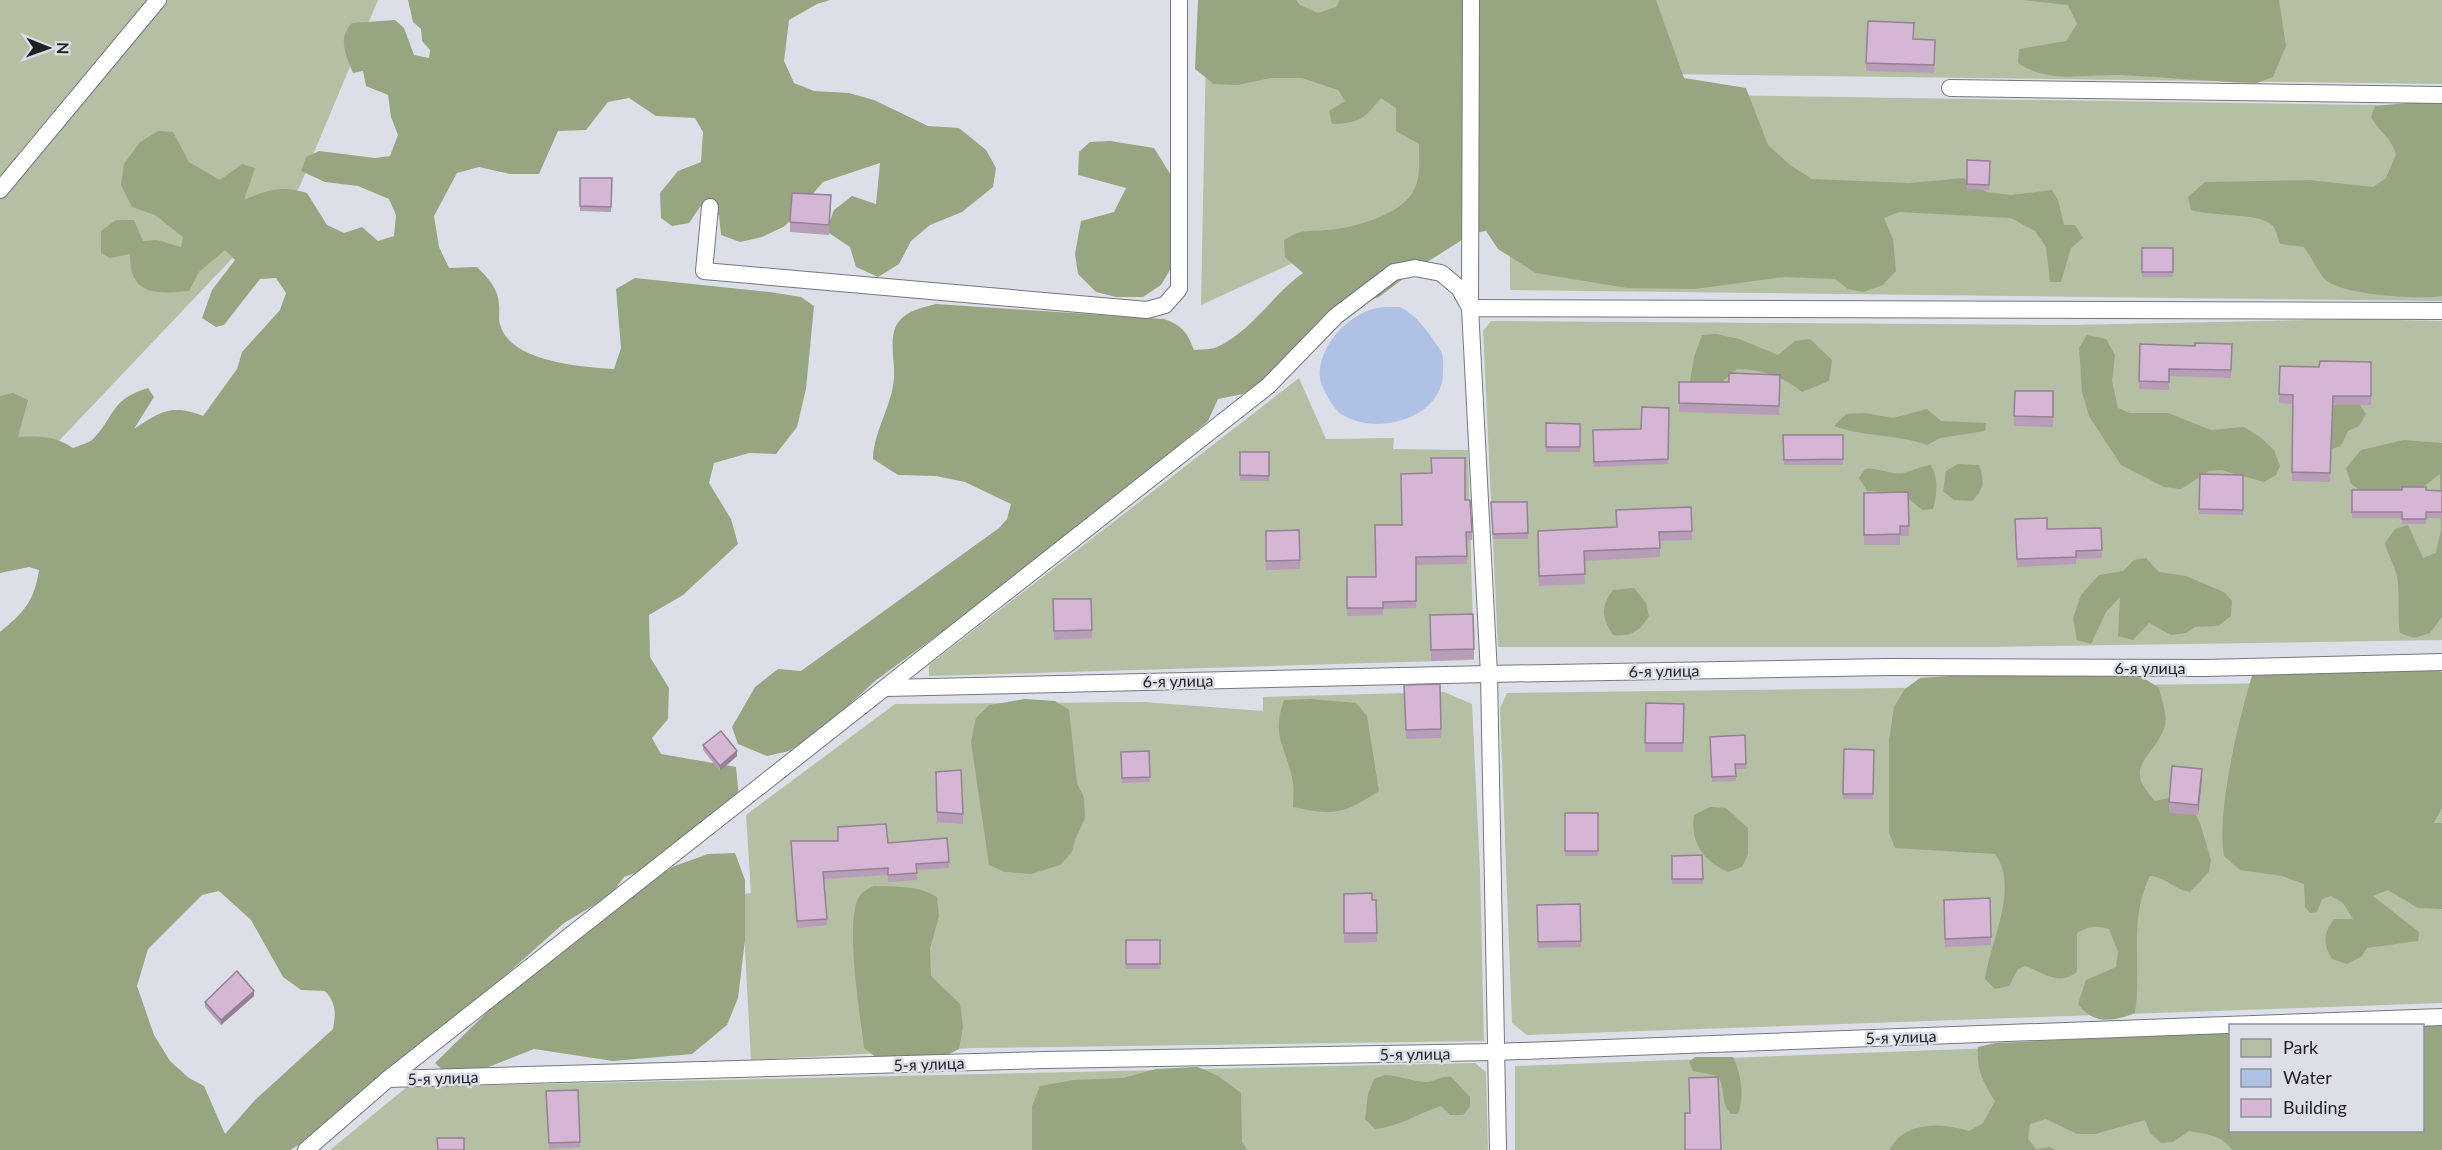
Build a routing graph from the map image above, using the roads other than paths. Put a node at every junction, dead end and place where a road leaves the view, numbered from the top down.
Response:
1 (158, 0) edge
2 (1179, 0) edge
3 (1471, 0) edge
4 (1950, 88) dead end
5 (2442, 95) edge
6 (0, 190) edge
7 (710, 207) dead end
8 (1470, 308) junction
9 (2442, 311) edge
10 (2442, 662) edge
11 (1489, 674) junction
12 (886, 688) junction
13 (2442, 1017) edge
14 (2252, 1024) edge
15 (2229, 1025) edge
16 (1494, 1052) junction
17 (388, 1079) junction
18 (306, 1150) edge
19 (1498, 1150) edge

1 - 6 lane
2 - 7 lane
3 - 8 lane
4 - 5 lane
8 - 9 lane
8 - 11 lane
8 - 12 lane
10 - 11 lane, 6-я улица
11 - 12 lane, 6-я улица
11 - 16 lane
12 - 17 lane
13 - 14 lane, 5-я улица
15 - 16 lane, 5-я улица
16 - 17 lane, 5-я улица
16 - 19 lane
17 - 18 lane

